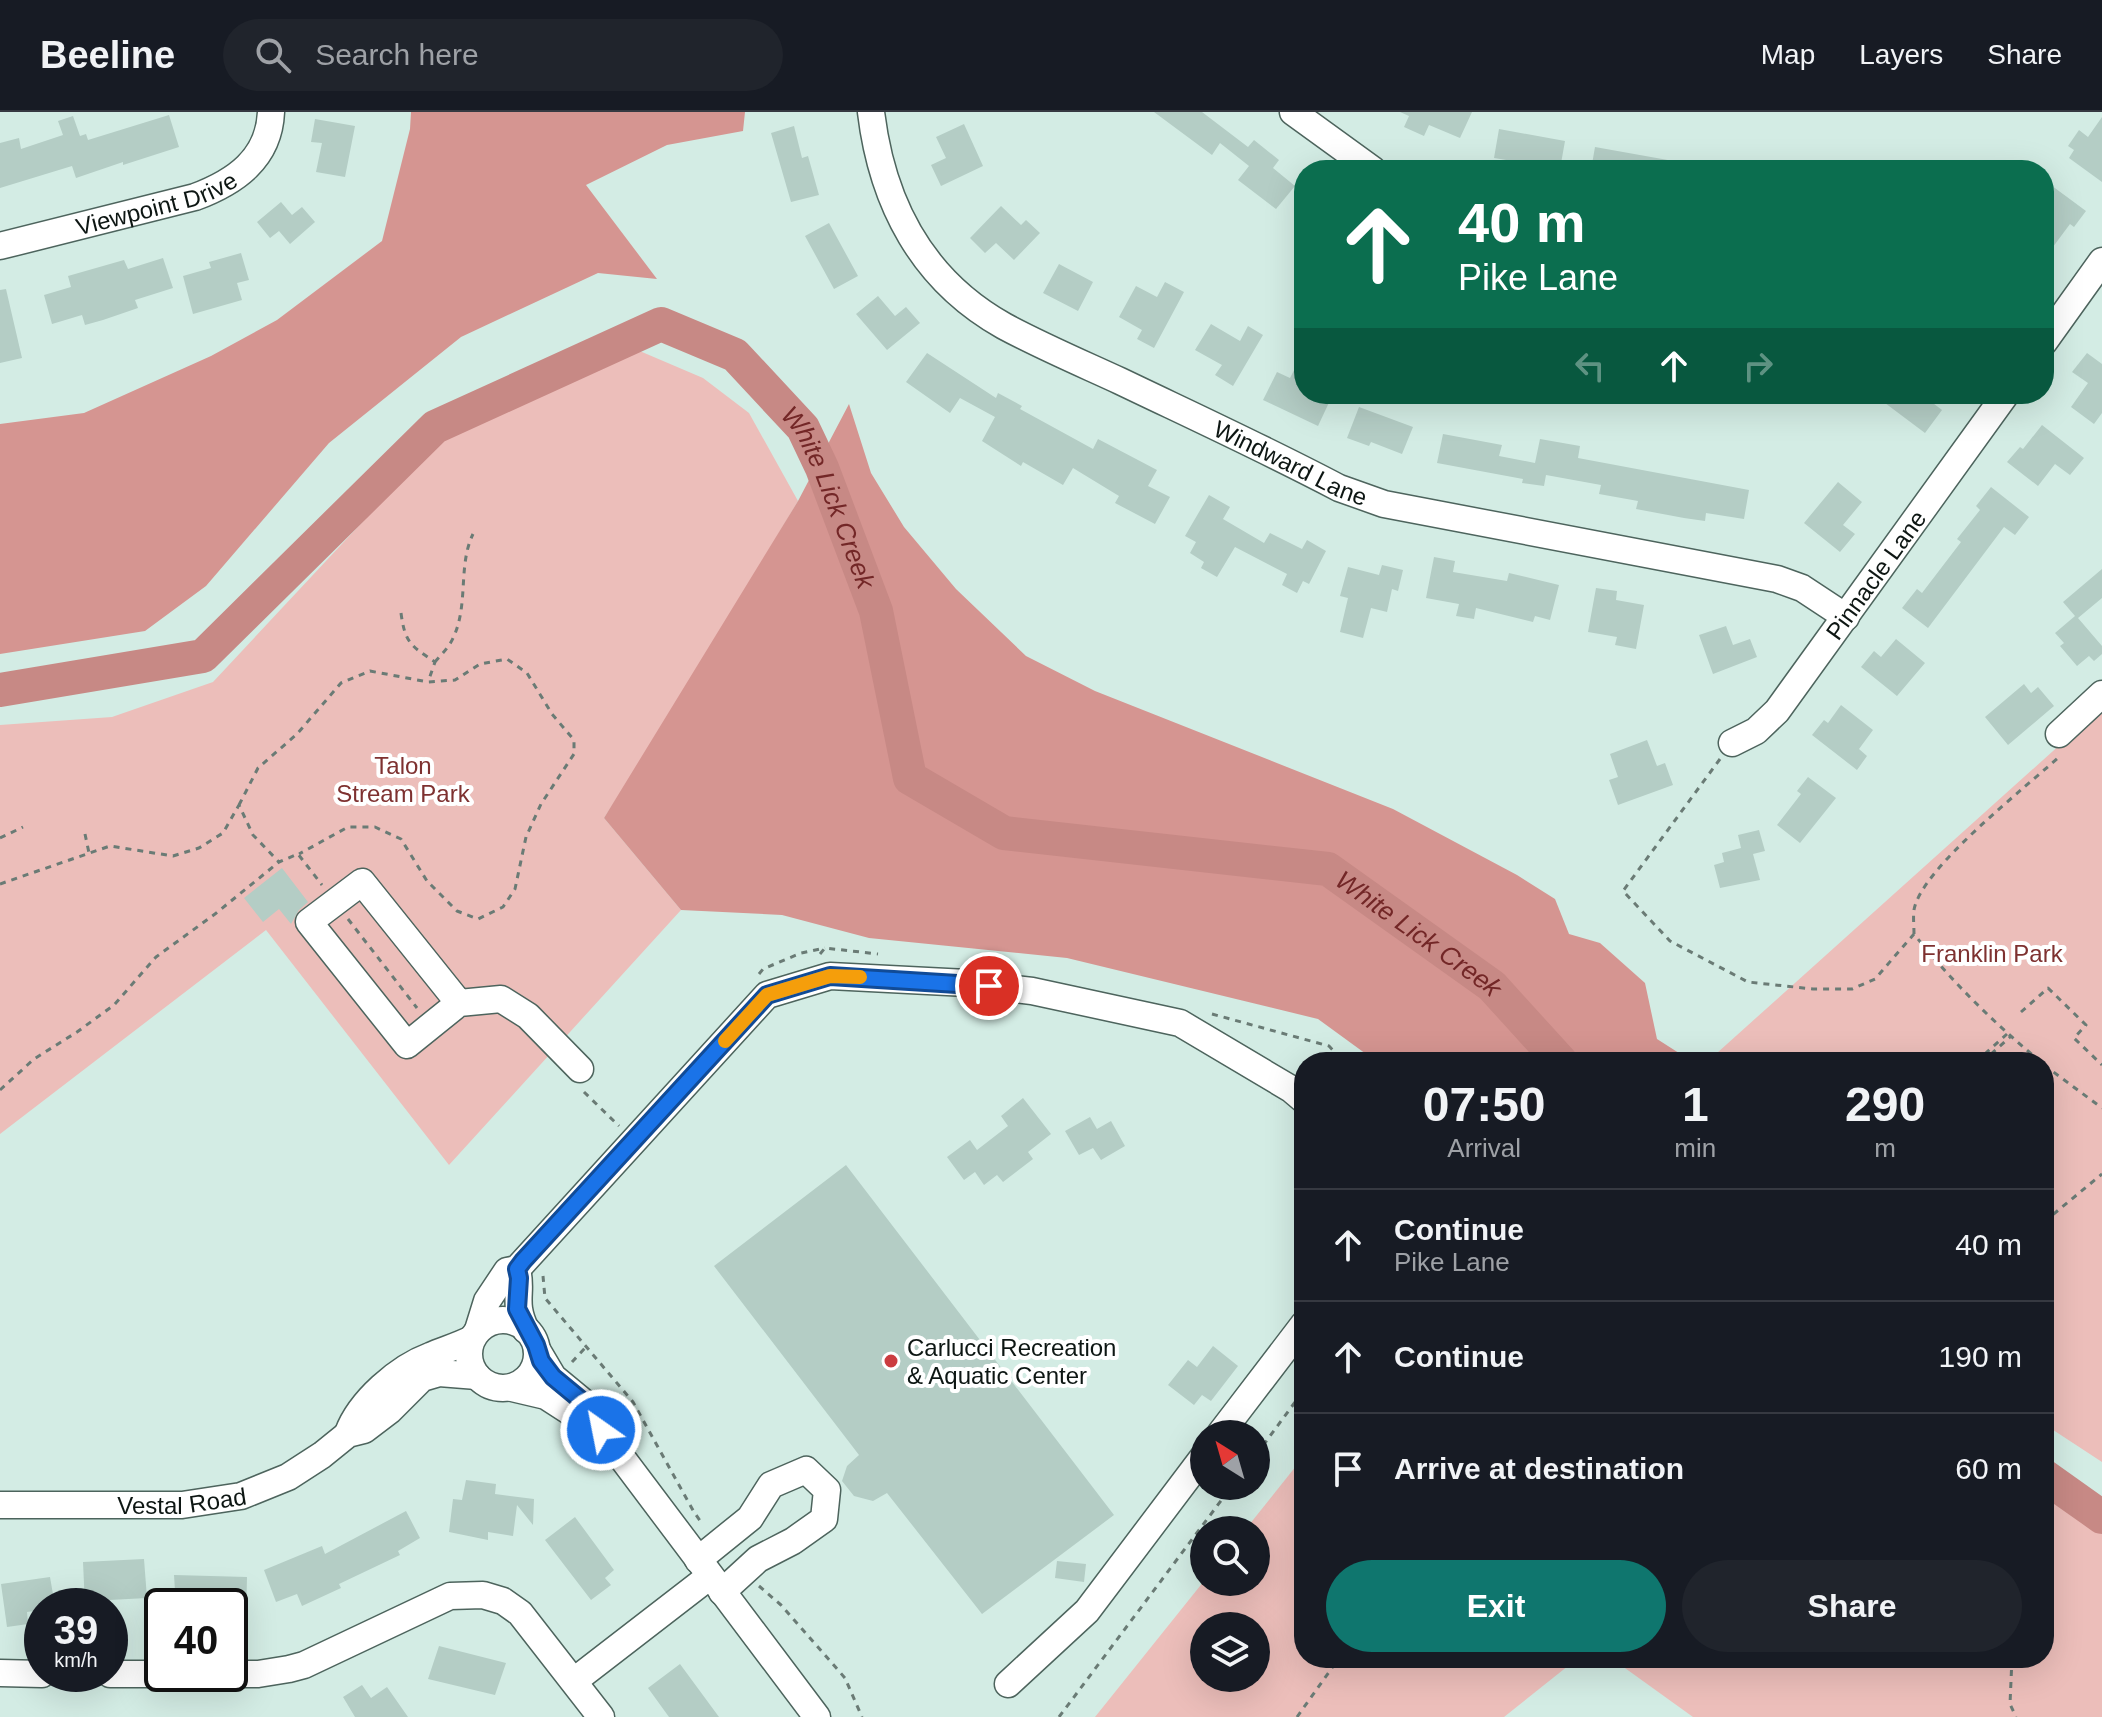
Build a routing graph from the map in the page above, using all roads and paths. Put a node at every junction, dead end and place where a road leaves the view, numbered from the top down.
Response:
1 (271, 112) edge
2 (871, 112) edge
3 (1293, 112) edge
4 (1359, 160) edge
5 (0, 246) edge
6 (2102, 261) edge
7 (2054, 328) edge
8 (1999, 404) edge
9 (473, 534) dead end
10 (401, 613) dead end
11 (1846, 617) junction
12 (435, 662) junction
13 (428, 682) junction
14 (2102, 694) edge
15 (2064, 741) joint
16 (1732, 743) joint
17 (239, 805) junction
18 (23, 827) dead end
19 (85, 834) dead end
20 (0, 838) edge
21 (89, 853) junction
22 (298, 854) dead end
23 (0, 884) edge
24 (1914, 934) junction
25 (825, 948) dead end
26 (801, 953) dead end
27 (459, 1003) junction
28 (2021, 1012) dead end
29 (2009, 1035) junction
30 (1988, 1052) edge
31 (1992, 1052) edge
32 (2029, 1052) edge
33 (2102, 1065) edge
34 (580, 1069) dead end
35 (2054, 1072) edge
36 (0, 1090) edge
37 (1294, 1092) edge
38 (2102, 1108) edge
39 (2102, 1174) edge
40 (2054, 1214) edge
41 (530, 1268) junction
42 (475, 1335) junction
43 (1294, 1337) edge
44 (532, 1340) junction
45 (477, 1376) junction
46 (512, 1388) junction
47 (1294, 1404) edge
48 (1231, 1420) edge
49 (601, 1430) junction
50 (348, 1434) junction
51 (1270, 1436) edge
52 (1190, 1475) edge
53 (1222, 1500) edge
54 (0, 1505) edge
55 (703, 1525) dead end
56 (710, 1576) junction
57 (752, 1580) dead end
58 (1332, 1668) edge
59 (2012, 1668) edge
60 (0, 1673) edge
61 (24, 1674) edge
62 (248, 1674) edge
63 (574, 1681) junction
64 (1008, 1684) dead end
65 (601, 1717) edge
66 (817, 1717) edge
67 (862, 1717) edge
68 (1059, 1717) edge
69 (1297, 1717) edge
70 (2016, 1717) edge

1 - 5 street, Viewpoint Drive
2 - 11 street, Windward Lane
3 - 4 street
6 - 7 street
8 - 11 street, Pinnacle Lane
9 - 12 path
10 - 12 path
11 - 16 street, Pinnacle Lane
12 - 13 path
13 - 17 path
13 - 22 path
14 - 15 street
15 - 24 path
16 - 24 path
17 - 21 path
17 - 36 path
18 - 20 path
19 - 21 path
21 - 23 path
24 - 29 path
25 - 26 path
27 - 27 street
27 - 34 street
28 - 33 path
29 - 30 path
29 - 31 path
29 - 32 path
35 - 38 path
37 - 41 street
39 - 40 path
41 - 42 street
41 - 44 street
41 - 55 path
42 - 44 street
42 - 45 street
42 - 50 street, Vestal Road
43 - 48 street
44 - 46 street
44 - 49 street
45 - 46 street
45 - 50 street, Vestal Road
46 - 49 street
47 - 51 path
49 - 56 street
50 - 54 street, Vestal Road
52 - 64 street
53 - 68 path
56 - 56 street
56 - 63 street
56 - 66 street
57 - 67 path
58 - 69 path
59 - 70 path
60 - 61 street
62 - 63 street
63 - 65 street

